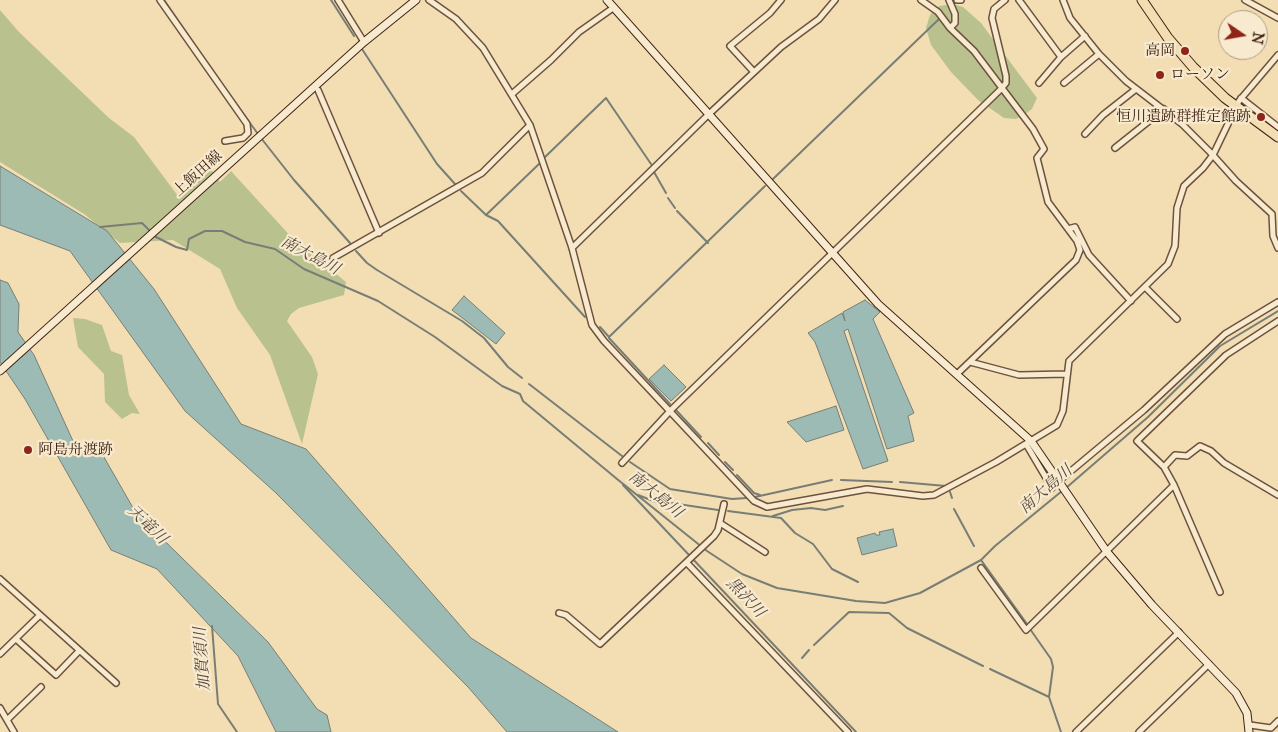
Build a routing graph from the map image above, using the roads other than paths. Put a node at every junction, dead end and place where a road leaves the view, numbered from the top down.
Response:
1 (160, 0) edge
2 (338, 0) edge
3 (416, 0) edge
4 (429, 0) edge
5 (607, 0) edge
6 (781, 0) edge
7 (835, 0) edge
8 (921, 0) edge
9 (949, 0) edge
10 (957, 0) edge
11 (961, 0) edge
12 (1005, 0) edge
13 (1019, 0) edge
14 (1063, 0) edge
15 (1142, 0) edge
16 (1245, 0) edge
17 (613, 8) junction
18 (1278, 18) edge
19 (950, 28) junction
20 (1085, 36) junction
21 (364, 42) junction
22 (1099, 54) junction
23 (1278, 55) edge
24 (1061, 57) junction
25 (754, 72) junction
26 (1039, 83) dead end
27 (1064, 83) dead end
28 (1001, 89) junction
29 (1136, 89) junction
30 (318, 90) dead end
31 (512, 94) junction
32 (1242, 98) junction
33 (1236, 107) junction
34 (1164, 109) junction
35 (709, 114) junction
36 (530, 125) junction
37 (1277, 132) edge
38 (1085, 134) dead end
39 (225, 141) dead end
40 (1115, 148) dead end
41 (1213, 155) junction
42 (1068, 229) junction
43 (379, 233) junction
44 (572, 248) junction
45 (1278, 248) edge
46 (832, 254) junction
47 (332, 258) dead end
48 (1146, 288) junction
49 (1131, 301) junction
50 (1278, 302) edge
51 (1177, 319) dead end
52 (1278, 321) edge
53 (970, 362) junction
54 (0, 371) edge
55 (957, 374) junction
56 (1066, 374) junction
57 (670, 410) junction
58 (1028, 442) junction
59 (622, 463) dead end
60 (1164, 467) junction
61 (1060, 482) junction
62 (1174, 485) junction
63 (1052, 488) dead end
64 (1278, 495) edge
65 (724, 504) dead end
66 (720, 523) junction
67 (764, 552) dead end
68 (1107, 552) junction
69 (688, 562) junction
70 (981, 568) dead end
71 (0, 579) edge
72 (1220, 592) dead end
73 (560, 612) dead end
74 (40, 616) junction
75 (1179, 632) junction
76 (16, 639) junction
77 (79, 651) junction
78 (0, 654) edge
79 (1209, 664) junction
80 (116, 683) dead end
81 (41, 687) dead end
82 (0, 708) edge
83 (7, 720) junction
84 (1278, 721) edge
85 (1249, 729) edge
86 (14, 732) edge
87 (848, 732) edge
88 (1076, 732) edge
89 (1139, 732) edge

1 - 39 street
2 - 21 street
3 - 21 street, 上飯田線
4 - 31 street
5 - 17 street
6 - 25 street
7 - 25 street
8 - 19 street
9 - 19 street
10 - 11 street
12 - 28 street
13 - 24 street
14 - 20 street
15 - 33 highway
16 - 18 street
17 - 31 street
17 - 35 street
19 - 28 street
20 - 22 street
20 - 24 street
21 - 54 street, 上飯田線
22 - 27 street
22 - 29 street
23 - 32 street
24 - 26 street
25 - 35 street
28 - 42 street
28 - 46 street
29 - 34 street
29 - 38 street
30 - 43 street
31 - 36 street
32 - 33 street
32 - 37 street
33 - 37 highway
33 - 41 street
34 - 40 street
34 - 41 street
35 - 44 street
35 - 46 street
36 - 43 street
36 - 44 street
41 - 45 street
41 - 48 street
42 - 49 street
42 - 53 street
43 - 47 street
44 - 57 street
46 - 55 street
46 - 57 street
48 - 49 street
48 - 51 street
49 - 56 street
50 - 61 street
52 - 60 street
53 - 55 street
53 - 56 street
55 - 58 street
56 - 58 street
57 - 58 street
57 - 59 street
58 - 61 street
58 - 63 street
60 - 62 street
60 - 64 street
61 - 68 street
62 - 68 street
62 - 72 street
65 - 66 street
66 - 67 street
66 - 69 street
68 - 70 street
68 - 75 street
69 - 73 street
69 - 87 street
71 - 74 street
74 - 76 street
74 - 77 street
75 - 79 street
75 - 88 street
76 - 77 street
76 - 78 street
77 - 80 street
79 - 85 street
79 - 89 street
81 - 83 street
82 - 83 street
83 - 86 street
84 - 85 street

